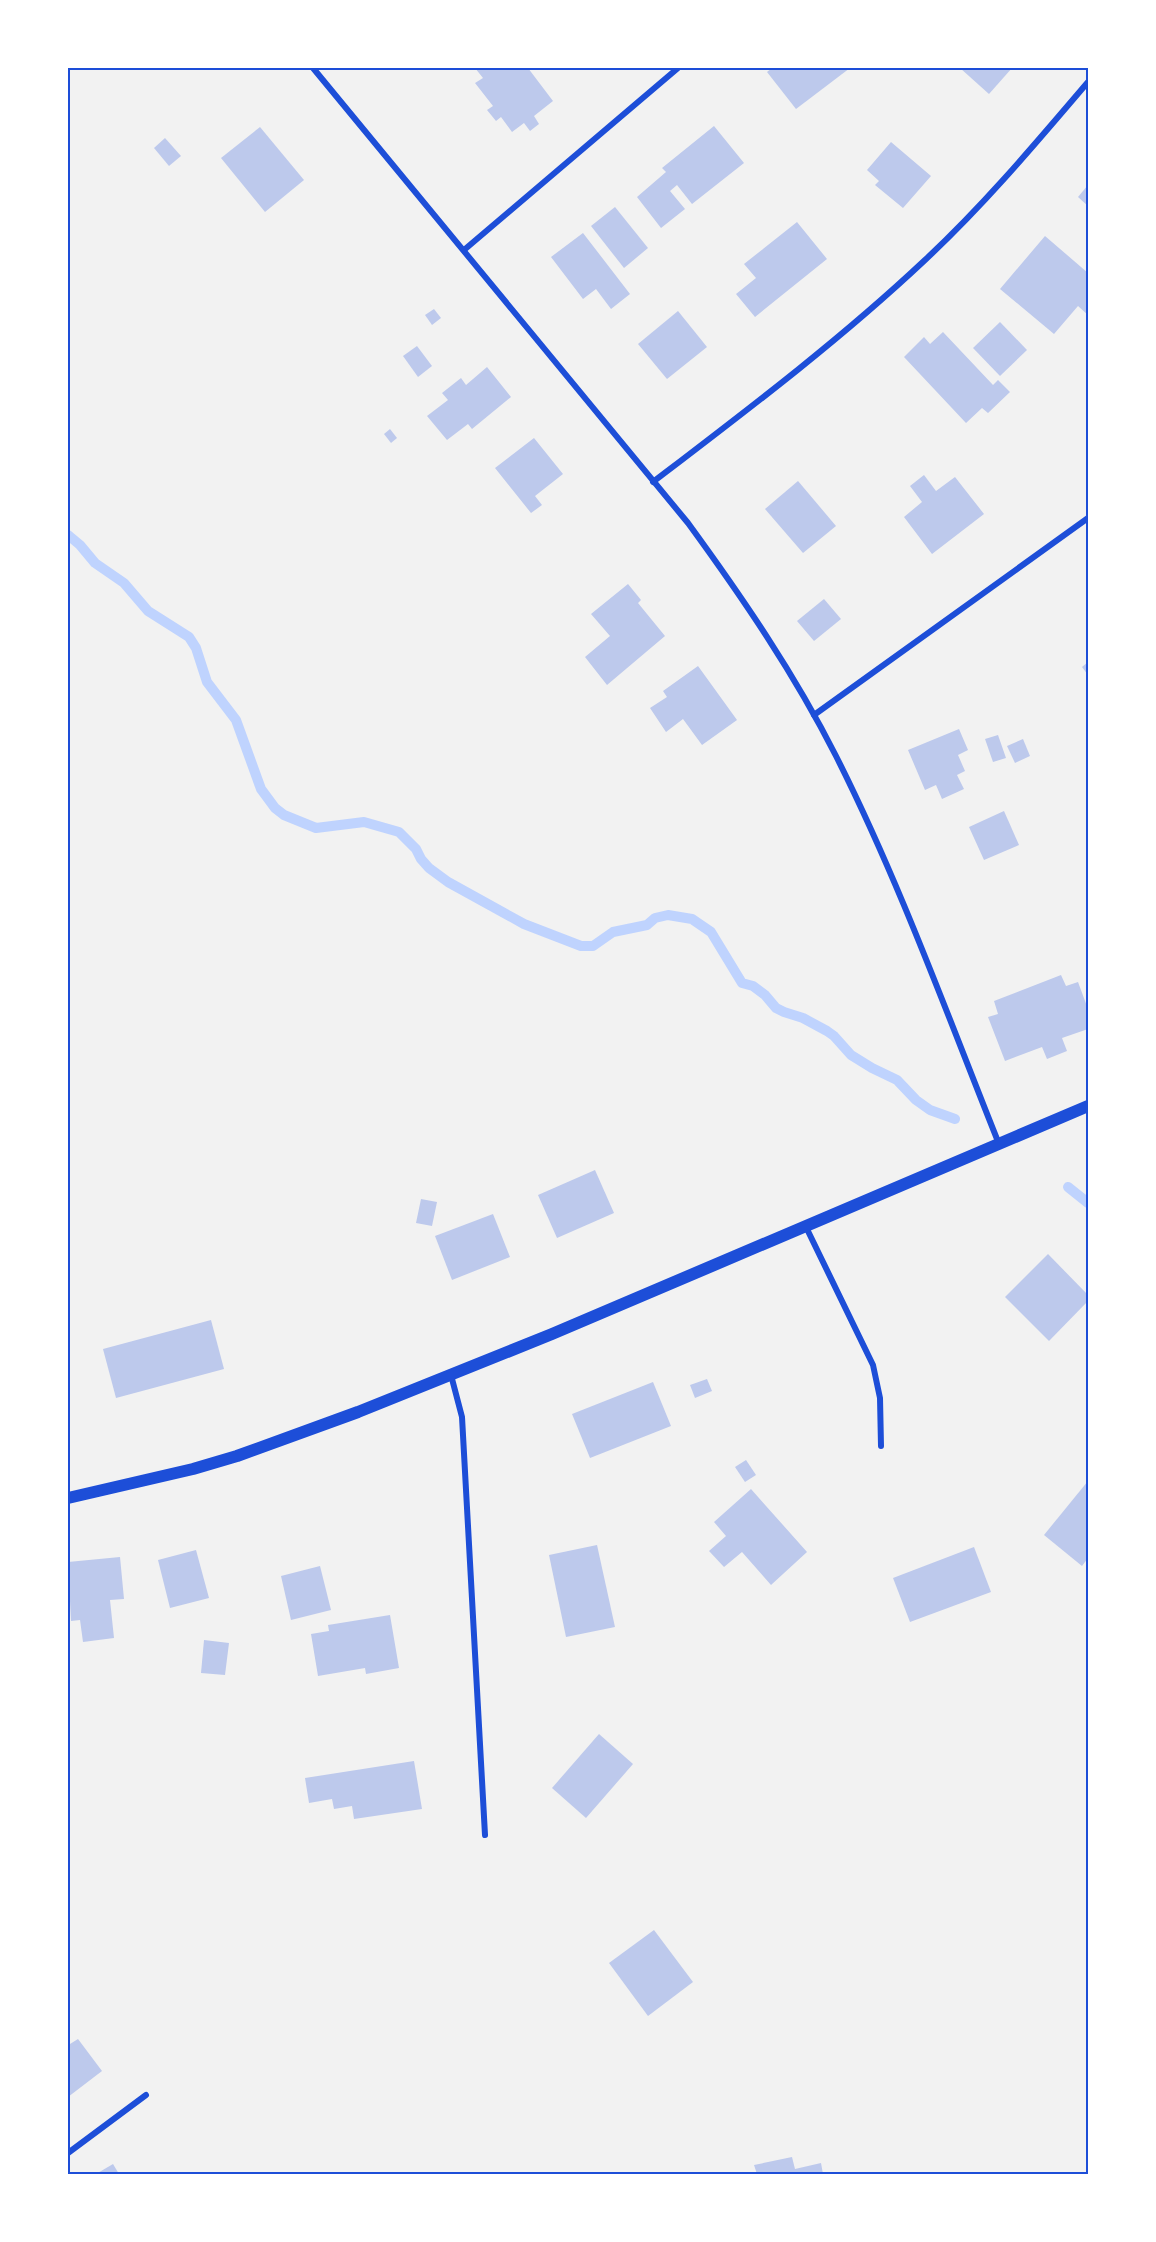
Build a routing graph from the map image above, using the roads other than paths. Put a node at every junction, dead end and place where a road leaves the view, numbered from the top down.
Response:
1 (313, 68) edge
2 (678, 68) edge
3 (1089, 82) edge
4 (464, 250) junction
5 (653, 482) junction
6 (1089, 518) edge
7 (814, 715) junction
8 (1089, 1106) edge
9 (999, 1144) junction
10 (806, 1226) junction
11 (451, 1375) junction
12 (881, 1446) dead end
13 (68, 1498) edge
14 (485, 1835) dead end
15 (146, 2095) dead end
16 (68, 2153) edge

1 - 4 street
2 - 4 street
3 - 5 street
4 - 5 street
5 - 7 street
6 - 7 street
7 - 9 street
8 - 9 main road
9 - 10 main road
10 - 11 main road
10 - 12 street
11 - 13 main road
11 - 14 street
15 - 16 street

